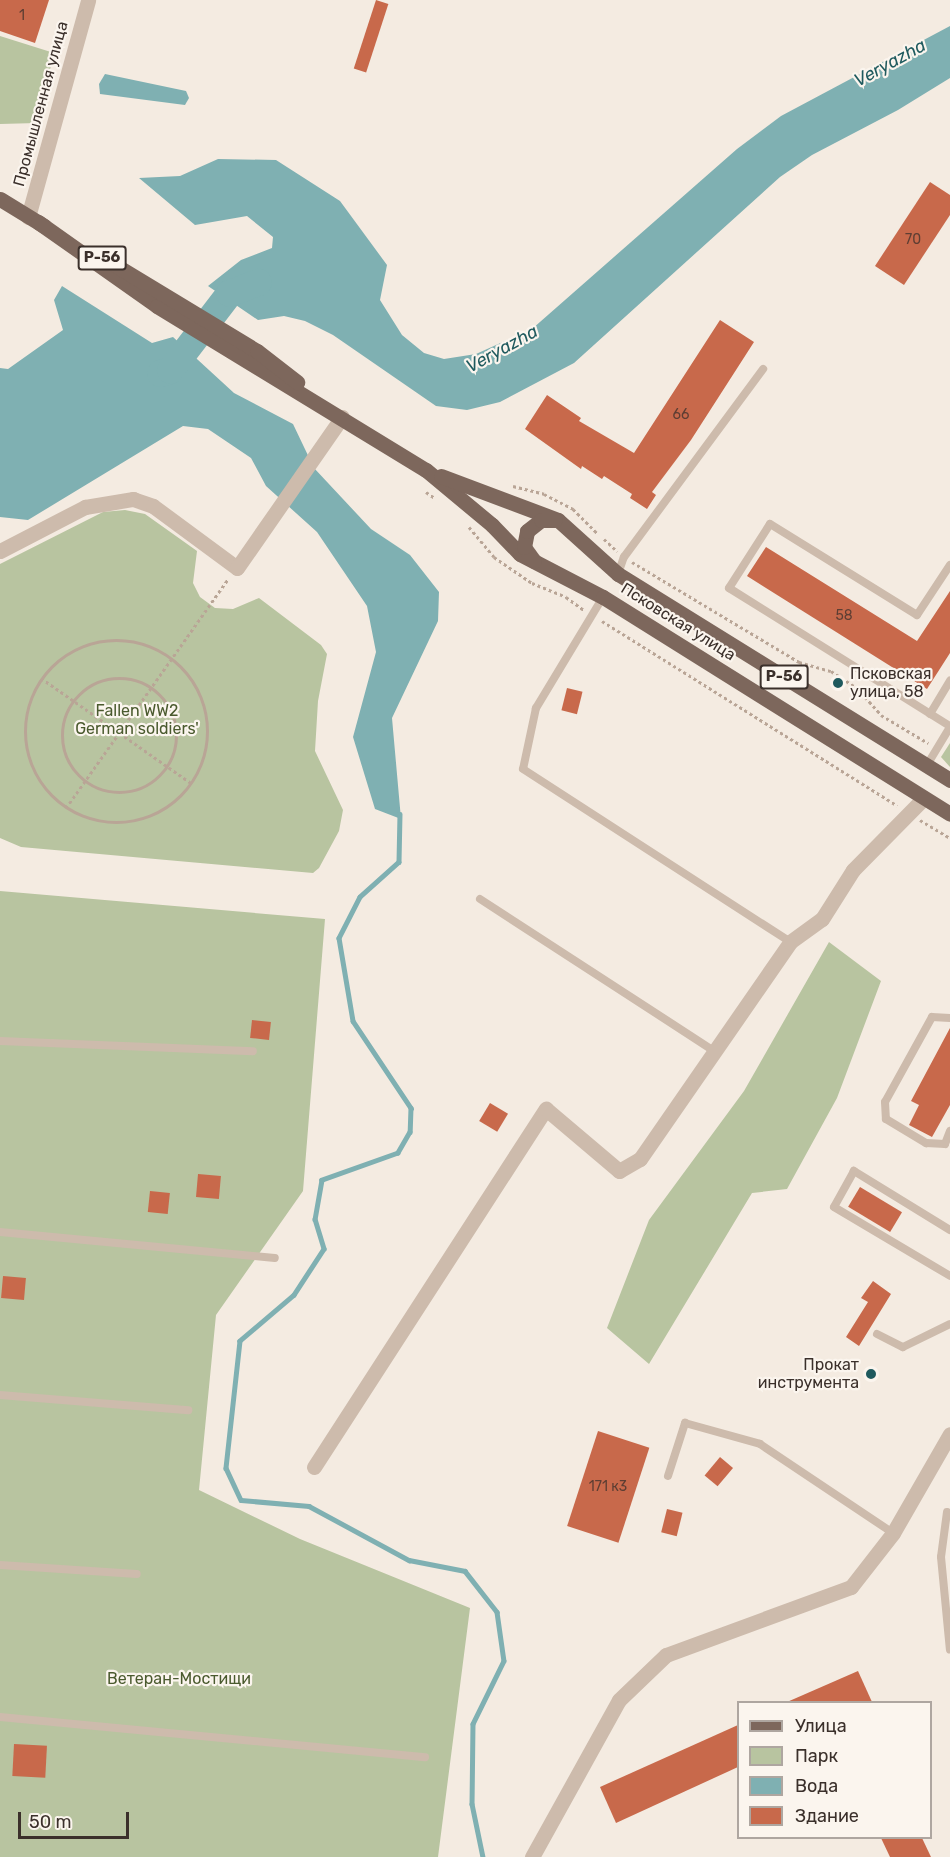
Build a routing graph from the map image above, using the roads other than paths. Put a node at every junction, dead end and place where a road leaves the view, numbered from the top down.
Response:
1 (88, 0) edge
2 (0, 199) edge
3 (33, 219) junction
4 (763, 369) dead end
5 (342, 417) junction
6 (426, 470) junction
7 (558, 520) junction
8 (0, 550) edge
9 (950, 564) edge
10 (537, 565) junction
11 (618, 574) junction
12 (603, 597) junction
13 (950, 681) edge
14 (930, 714) junction
15 (950, 726) edge
16 (927, 765) junction
17 (950, 780) edge
18 (924, 798) junction
19 (950, 814) edge
20 (480, 899) dead end
21 (790, 942) junction
22 (950, 1018) edge
23 (0, 1041) edge
24 (253, 1051) dead end
25 (717, 1053) junction
26 (950, 1131) edge
27 (950, 1230) edge
28 (0, 1232) edge
29 (275, 1258) dead end
30 (950, 1276) edge
31 (950, 1324) edge
32 (877, 1334) dead end
33 (0, 1395) edge
34 (188, 1410) dead end
35 (950, 1434) edge
36 (314, 1467) dead end
37 (668, 1476) dead end
38 (947, 1512) dead end
39 (893, 1533) junction
40 (0, 1565) edge
41 (137, 1574) dead end
42 (950, 1650) edge
43 (0, 1717) edge
44 (424, 1757) dead end
45 (532, 1857) edge

1 - 3 street, Промышленная улица
2 - 3 main road, Р-56
3 - 5 main road, Псковская улица / Р-56
4 - 11 lane
5 - 6 main road, Псковская улица / Р-56
5 - 8 street
6 - 7 main road, Псковская улица / Р-56
6 - 10 main road, Псковская улица
7 - 10 main road
7 - 11 main road, Псковская улица / Р-56
9 - 14 lane
10 - 12 main road, Псковская улица
11 - 16 main road, Псковская улица / Р-56
12 - 18 main road, Псковская улица
12 - 21 lane
13 - 14 lane
14 - 15 lane
15 - 16 lane
16 - 17 main road, Псковская улица / Р-56
18 - 19 main road, Псковская улица
18 - 21 street
20 - 25 lane
21 - 25 street
22 - 26 lane
23 - 24 lane
25 - 36 street
27 - 30 lane
28 - 29 lane
31 - 32 lane
33 - 34 lane
35 - 39 street
37 - 39 lane
38 - 42 lane
39 - 45 street
40 - 41 lane
43 - 44 lane

